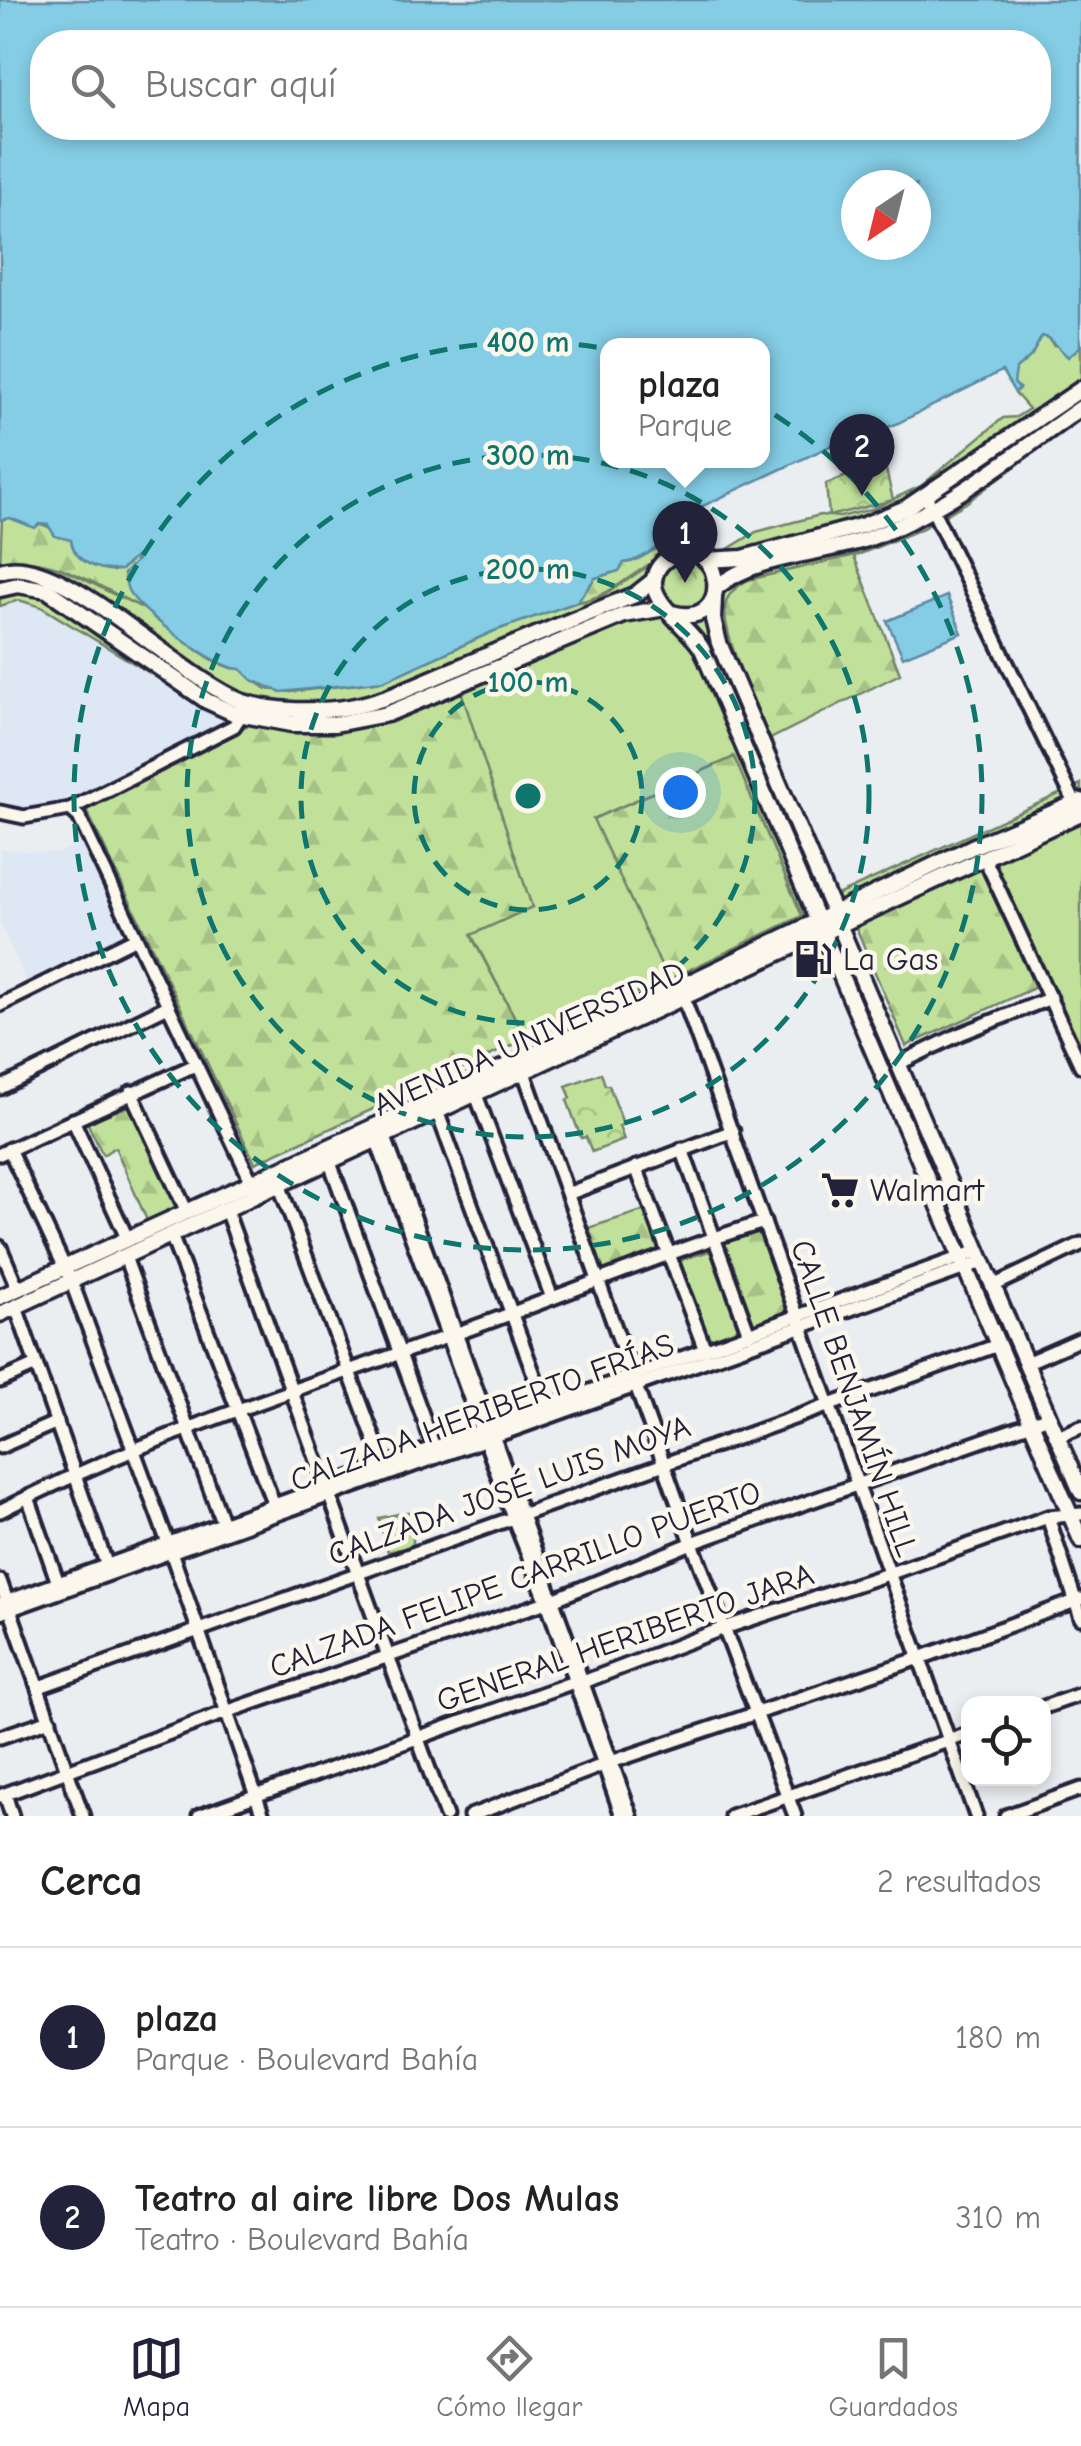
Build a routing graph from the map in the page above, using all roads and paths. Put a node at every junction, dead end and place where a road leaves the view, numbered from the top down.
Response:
1 (1081, 389) edge
2 (1081, 408) edge
3 (930, 502) junction
4 (705, 560) junction
5 (0, 571) edge
6 (654, 580) junction
7 (0, 589) edge
8 (716, 592) junction
9 (669, 610) junction
10 (128, 637) junction
11 (241, 715) junction
12 (781, 788) junction
13 (763, 793) junction
14 (1079, 806) edge
15 (70, 809) junction
16 (0, 812) edge
17 (984, 857) junction
18 (837, 920) junction
19 (820, 928) junction
20 (136, 938) junction
21 (1051, 998) junction
22 (684, 999) junction
23 (0, 1005) edge
24 (168, 1006) junction
25 (898, 1064) junction
26 (195, 1065) junction
27 (522, 1065) junction
28 (1081, 1066) edge
29 (0, 1088) edge
30 (132, 1092) junction
31 (475, 1092) junction
32 (437, 1111) junction
33 (73, 1120) junction
34 (378, 1131) junction
35 (732, 1131) junction
36 (682, 1150) junction
37 (5, 1152) edge
38 (329, 1160) junction
39 (636, 1167) junction
40 (279, 1184) junction
41 (255, 1188) junction
42 (570, 1193) junction
43 (226, 1210) junction
44 (187, 1212) junction
45 (764, 1222) junction
46 (171, 1235) junction
47 (127, 1238) junction
48 (712, 1238) junction
49 (1081, 1244) edge
50 (0, 1247) edge
51 (668, 1255) junction
52 (980, 1256) junction
53 (125, 1257) junction
54 (963, 1262) junction
55 (65, 1266) junction
56 (599, 1281) junction
57 (72, 1283) junction
58 (993, 1286) junction
59 (18, 1289) junction
60 (0, 1297) edge
61 (552, 1298) junction
62 (16, 1307) junction
63 (0, 1314) edge
64 (510, 1315) junction
65 (800, 1321) junction
66 (749, 1334) junction
67 (452, 1335) junction
68 (1081, 1339) edge
69 (998, 1345) junction
70 (705, 1350) junction
71 (398, 1352) junction
72 (1026, 1363) junction
73 (36, 1365) junction
74 (347, 1372) junction
75 (635, 1380) junction
76 (0, 1381) edge
77 (293, 1392) junction
78 (828, 1404) junction
79 (546, 1407) junction
80 (238, 1410) junction
81 (1048, 1418) junction
82 (57, 1422) junction
83 (1032, 1424) junction
84 (1081, 1427) edge
85 (189, 1430) junction
86 (488, 1433) junction
87 (1057, 1437) junction
88 (0, 1447) edge
89 (434, 1448) junction
90 (134, 1450) junction
91 (665, 1465) junction
92 (384, 1466) junction
93 (76, 1475) junction
94 (858, 1486) junction
95 (328, 1491) junction
96 (1081, 1492) edge
97 (28, 1497) junction
98 (274, 1505) junction
99 (0, 1512) edge
100 (1075, 1514) edge
101 (518, 1516) junction
102 (1048, 1517) junction
103 (223, 1524) junction
104 (1081, 1540) edge
105 (692, 1543) junction
106 (170, 1548) junction
107 (107, 1566) junction
108 (356, 1574) junction
109 (888, 1574) junction
110 (0, 1581) edge
111 (58, 1583) junction
112 (1078, 1599) edge
113 (551, 1600) junction
114 (5, 1607) edge
115 (1081, 1618) edge
116 (724, 1628) junction
117 (197, 1630) junction
118 (388, 1656) junction
119 (920, 1658) junction
120 (578, 1682) junction
121 (39, 1687) junction
122 (1081, 1694) edge
123 (1051, 1705) edge
124 (226, 1712) junction
125 (755, 1713) junction
126 (50, 1720) junction
127 (961, 1737) edge
128 (0, 1738) edge
129 (419, 1739) junction
130 (949, 1741) junction
131 (607, 1764) junction
132 (68, 1770) junction
133 (1081, 1789) edge
134 (2, 1795) edge
135 (788, 1796) junction
136 (255, 1797) junction
137 (12, 1816) edge
138 (83, 1816) edge
139 (200, 1816) edge
140 (263, 1816) edge
141 (446, 1816) edge
142 (470, 1816) edge
143 (622, 1816) edge
144 (631, 1816) edge
145 (731, 1816) edge
146 (795, 1816) edge
147 (976, 1816) edge
148 (1006, 1816) edge

1 - 3 main road
2 - 3 main road
3 - 4 main road
3 - 8 main road
3 - 14 street
4 - 6 main road
4 - 8 main road
5 - 10 main road
6 - 9 main road
6 - 10 main road
7 - 10 main road
8 - 9 main road
8 - 12 main road
9 - 11 main road
9 - 13 main road
10 - 11 main road
11 - 15 street
12 - 13 main road
12 - 18 main road
13 - 19 main road
14 - 17 main road, AVENIDA UNIVERSIDAD
14 - 18 main road, AVENIDA UNIVERSIDAD
15 - 16 street
15 - 20 street
17 - 18 main road, AVENIDA UNIVERSIDAD
17 - 21 street
18 - 19 main road, AVENIDA UNIVERSIDAD
18 - 25 main road
19 - 22 main road, AVENIDA UNIVERSIDAD
19 - 27 main road, AVENIDA UNIVERSIDAD
19 - 54 main road
20 - 23 street
20 - 24 street
21 - 25 street
21 - 28 street
22 - 27 main road, AVENIDA UNIVERSIDAD
22 - 35 street, CALLE BENJAMÍN HILL
24 - 26 street
24 - 29 street
25 - 52 main road
26 - 30 street
26 - 41 street
27 - 31 main road, AVENIDA UNIVERSIDAD
27 - 34 main road, AVENIDA UNIVERSIDAD
27 - 42 street
30 - 33 street
30 - 44 street
31 - 32 main road, AVENIDA UNIVERSIDAD
31 - 61 street
32 - 34 main road, AVENIDA UNIVERSIDAD
32 - 64 street
33 - 37 street
33 - 47 street
34 - 38 main road, AVENIDA UNIVERSIDAD
34 - 41 main road, AVENIDA UNIVERSIDAD
34 - 67 street
35 - 36 street
35 - 45 street, CALLE BENJAMÍN HILL
36 - 39 street
36 - 48 street
37 - 55 street
38 - 40 main road, AVENIDA UNIVERSIDAD
38 - 71 street
39 - 42 street
39 - 51 street
40 - 41 main road, AVENIDA UNIVERSIDAD
40 - 74 street
41 - 43 main road, AVENIDA UNIVERSIDAD
41 - 44 main road, AVENIDA UNIVERSIDAD
42 - 56 street
43 - 46 main road, AVENIDA UNIVERSIDAD
43 - 77 street
44 - 47 main road, AVENIDA UNIVERSIDAD
45 - 48 street
45 - 65 street, CALLE BENJAMÍN HILL
46 - 53 main road, AVENIDA UNIVERSIDAD
46 - 80 street
47 - 55 main road, AVENIDA UNIVERSIDAD
48 - 51 street
48 - 66 street
49 - 58 street
50 - 59 street
51 - 56 street
51 - 70 street
52 - 54 street, CALZADA HERIBERTO FRÍAS
52 - 58 main road
53 - 57 main road, AVENIDA UNIVERSIDAD
53 - 85 street
54 - 65 street, CALZADA HERIBERTO FRÍAS
54 - 69 main road
55 - 57 street
55 - 59 main road, AVENIDA UNIVERSIDAD
56 - 61 street
56 - 75 street
57 - 62 main road, AVENIDA UNIVERSIDAD
57 - 90 street
58 - 72 main road
59 - 60 main road, AVENIDA UNIVERSIDAD
61 - 64 street
62 - 63 main road, AVENIDA UNIVERSIDAD
62 - 73 street
64 - 67 street
64 - 79 street
65 - 66 street, CALZADA HERIBERTO FRÍAS
65 - 75 street, CALZADA HERIBERTO FRÍAS
65 - 78 street, CALLE BENJAMÍN HILL
66 - 70 street, CALZADA HERIBERTO FRÍAS
67 - 71 street
67 - 86 street
68 - 72 street
69 - 78 street, CALZADA JOSÉ LUIS MOYA
69 - 83 main road
70 - 75 street, CALZADA HERIBERTO FRÍAS
71 - 74 street
71 - 89 street
72 - 81 main road
73 - 76 street
73 - 82 street
74 - 77 street
74 - 92 street
75 - 79 street, CALZADA HERIBERTO FRÍAS
75 - 86 street, CALZADA HERIBERTO FRÍAS
75 - 91 street
77 - 80 street
77 - 95 street
78 - 91 street, CALZADA JOSÉ LUIS MOYA
78 - 94 street, CALLE BENJAMÍN HILL
79 - 86 street, CALZADA HERIBERTO FRÍAS
80 - 85 street
80 - 98 street
81 - 83 street, CALZADA FELIPE CARRILLO PUERTO
81 - 87 main road
82 - 88 street
82 - 93 street
83 - 94 street, CALZADA FELIPE CARRILLO PUERTO
83 - 100 main road
84 - 87 street
85 - 90 street
85 - 103 street
86 - 89 street, CALZADA HERIBERTO FRÍAS
86 - 95 street, CALZADA HERIBERTO FRÍAS
86 - 101 street
87 - 96 main road
89 - 92 street, CALZADA HERIBERTO FRÍAS
90 - 93 street
90 - 106 street
91 - 101 street, CALZADA JOSÉ LUIS MOYA
91 - 105 street
92 - 95 street, CALZADA HERIBERTO FRÍAS
93 - 97 street
93 - 107 street
94 - 105 street, CALZADA FELIPE CARRILLO PUERTO
94 - 109 street, CALLE BENJAMÍN HILL
95 - 98 street, CALZADA HERIBERTO FRÍAS
95 - 106 street, CALZADA HERIBERTO FRÍAS
95 - 108 street
97 - 99 street
97 - 111 street
98 - 103 street, CALZADA HERIBERTO FRÍAS
100 - 102 street, GENERAL HERIBERTO JARA
100 - 104 main road
101 - 108 street, CALZADA JOSÉ LUIS MOYA
101 - 113 street
102 - 109 street, GENERAL HERIBERTO JARA
102 - 112 street
103 - 106 street, CALZADA HERIBERTO FRÍAS
105 - 113 street, CALZADA FELIPE CARRILLO PUERTO
105 - 116 street
106 - 107 street, CALZADA HERIBERTO FRÍAS
106 - 114 street, CALZADA HERIBERTO FRÍAS
106 - 117 street
107 - 111 street, CALZADA HERIBERTO FRÍAS
108 - 117 street, CALZADA JOSÉ LUIS MOYA
108 - 118 street
109 - 116 street, GENERAL HERIBERTO JARA
109 - 119 street, CALLE BENJAMÍN HILL
110 - 114 street
111 - 114 street, CALZADA HERIBERTO FRÍAS
112 - 115 street
112 - 119 street
113 - 118 street, CALZADA FELIPE CARRILLO PUERTO
113 - 120 street
114 - 121 street
116 - 120 street, GENERAL HERIBERTO JARA
116 - 125 street
117 - 121 street, CALZADA JOSÉ LUIS MOYA
117 - 124 street
118 - 124 street, CALZADA FELIPE CARRILLO PUERTO
118 - 129 street
119 - 125 street
119 - 130 street, CALLE BENJAMÍN HILL
120 - 129 street, GENERAL HERIBERTO JARA
120 - 131 street
121 - 126 street
122 - 123 street
124 - 132 street, CALZADA FELIPE CARRILLO PUERTO
124 - 136 street
125 - 131 street
125 - 135 street
126 - 128 street
126 - 132 street
127 - 130 street
129 - 136 street, GENERAL HERIBERTO JARA
129 - 141 street
130 - 135 street
130 - 147 street, CALLE BENJAMÍN HILL
131 - 142 street
131 - 143 street
131 - 144 street
132 - 134 street, CALZADA FELIPE CARRILLO PUERTO
132 - 138 street
133 - 148 street
134 - 137 street
135 - 145 street
135 - 146 street
136 - 139 street, GENERAL HERIBERTO JARA
136 - 140 street

